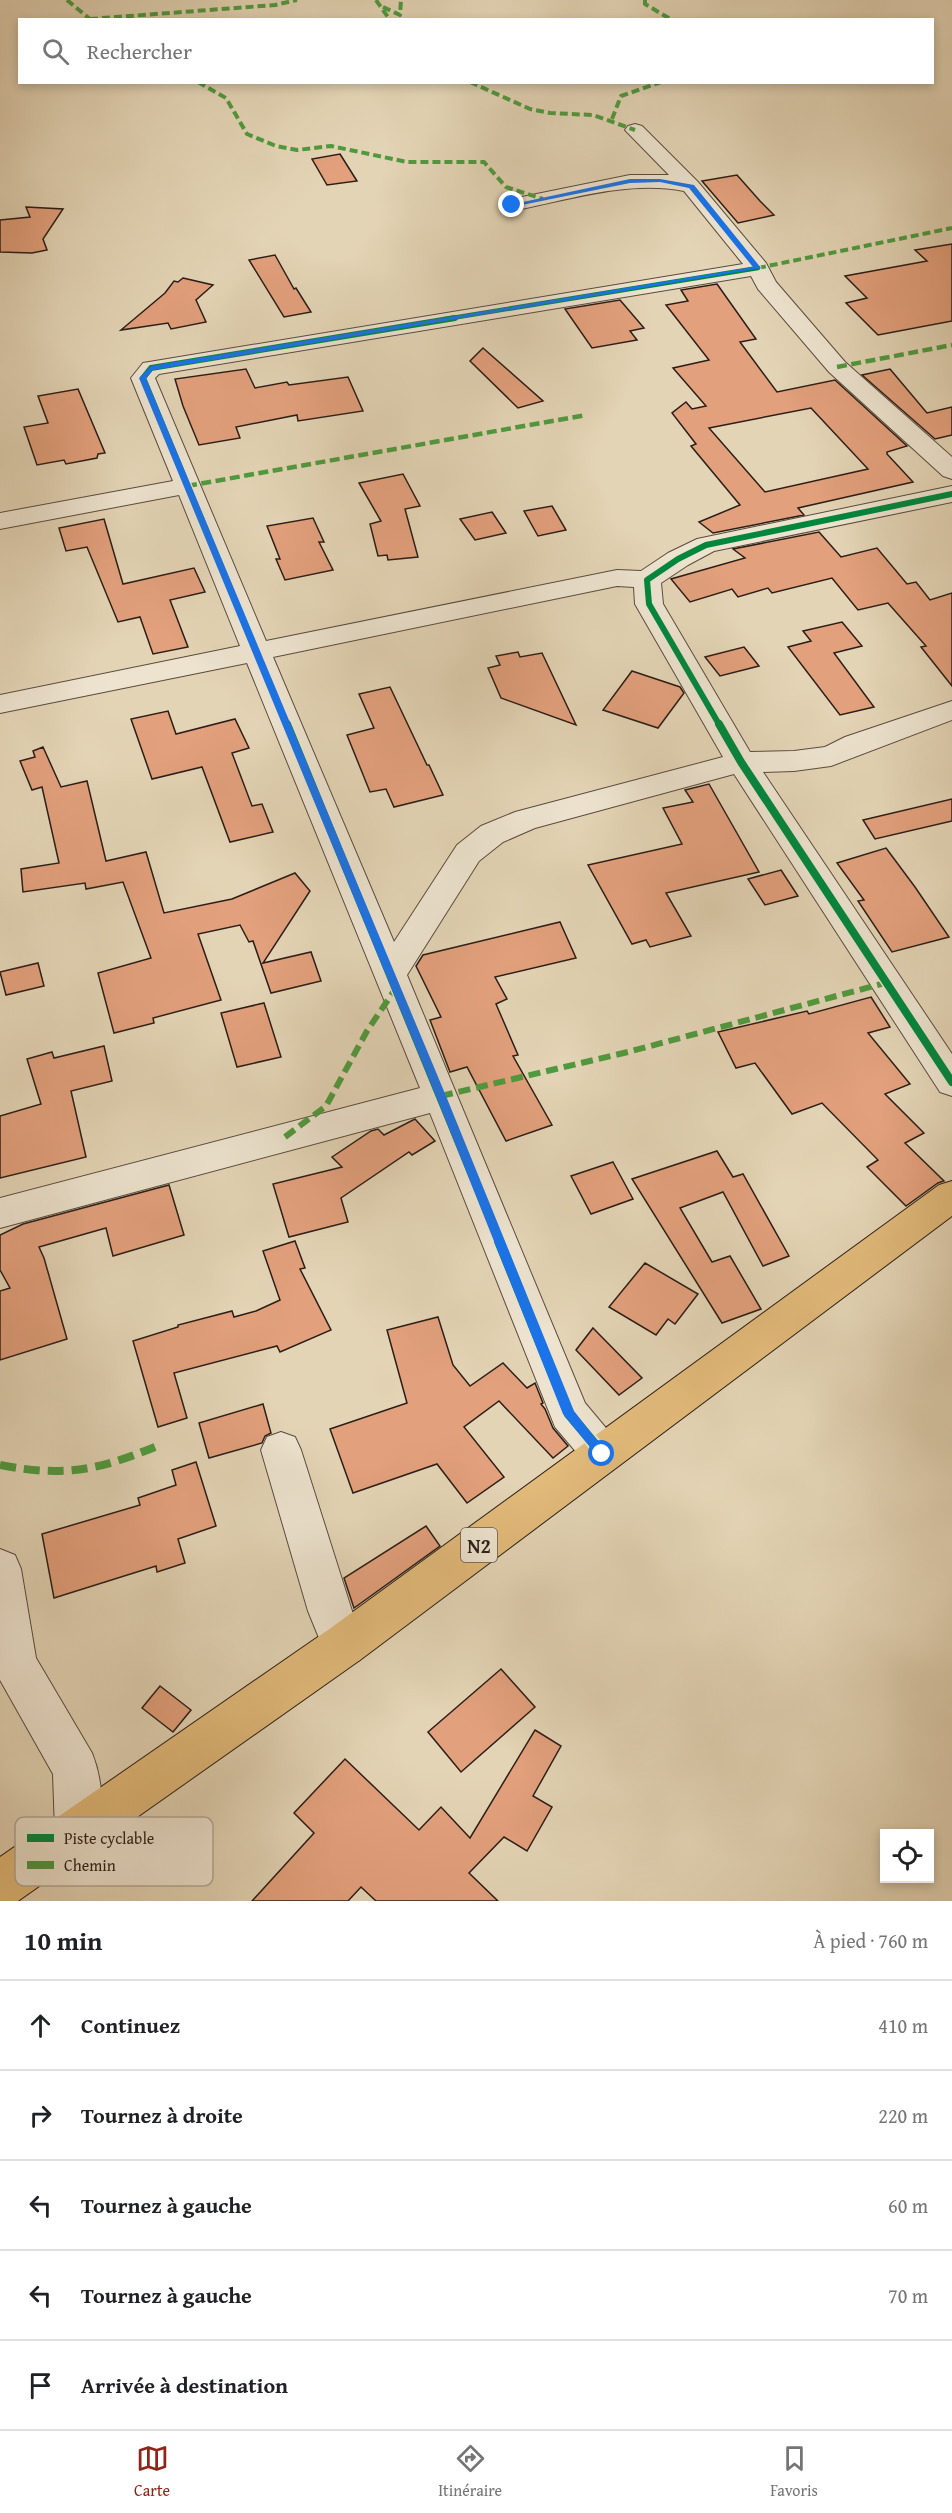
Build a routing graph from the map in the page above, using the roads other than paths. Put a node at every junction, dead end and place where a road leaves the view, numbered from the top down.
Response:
1 (635, 130) dead end
2 (691, 186) junction
3 (512, 205) dead end
4 (758, 268) junction
5 (952, 471) edge
6 (187, 486) junction
7 (952, 494) edge
8 (0, 521) edge
9 (647, 580) junction
10 (256, 653) junction
11 (0, 705) edge
12 (952, 710) edge
13 (741, 762) junction
14 (390, 975) junction
15 (952, 1082) edge
16 (441, 1096) junction
17 (952, 1196) edge
18 (0, 1213) edge
19 (281, 1450) dead end
20 (602, 1454) junction
21 (0, 1569) edge
22 (344, 1645) junction
23 (78, 1817) edge
24 (98, 1817) edge
25 (15, 1875) edge
26 (0, 1885) edge

1 - 2 street
2 - 3 street
2 - 4 street
4 - 5 street
4 - 6 street
6 - 8 street
6 - 10 street
7 - 9 street
9 - 10 street
9 - 13 street
10 - 11 street
10 - 14 street
12 - 13 street
13 - 14 street
13 - 15 street
14 - 16 street
16 - 18 street
16 - 20 street
17 - 20 highway, N2
19 - 22 street
20 - 22 highway, N2
21 - 23 street
22 - 24 highway, N2
25 - 26 highway, N2

